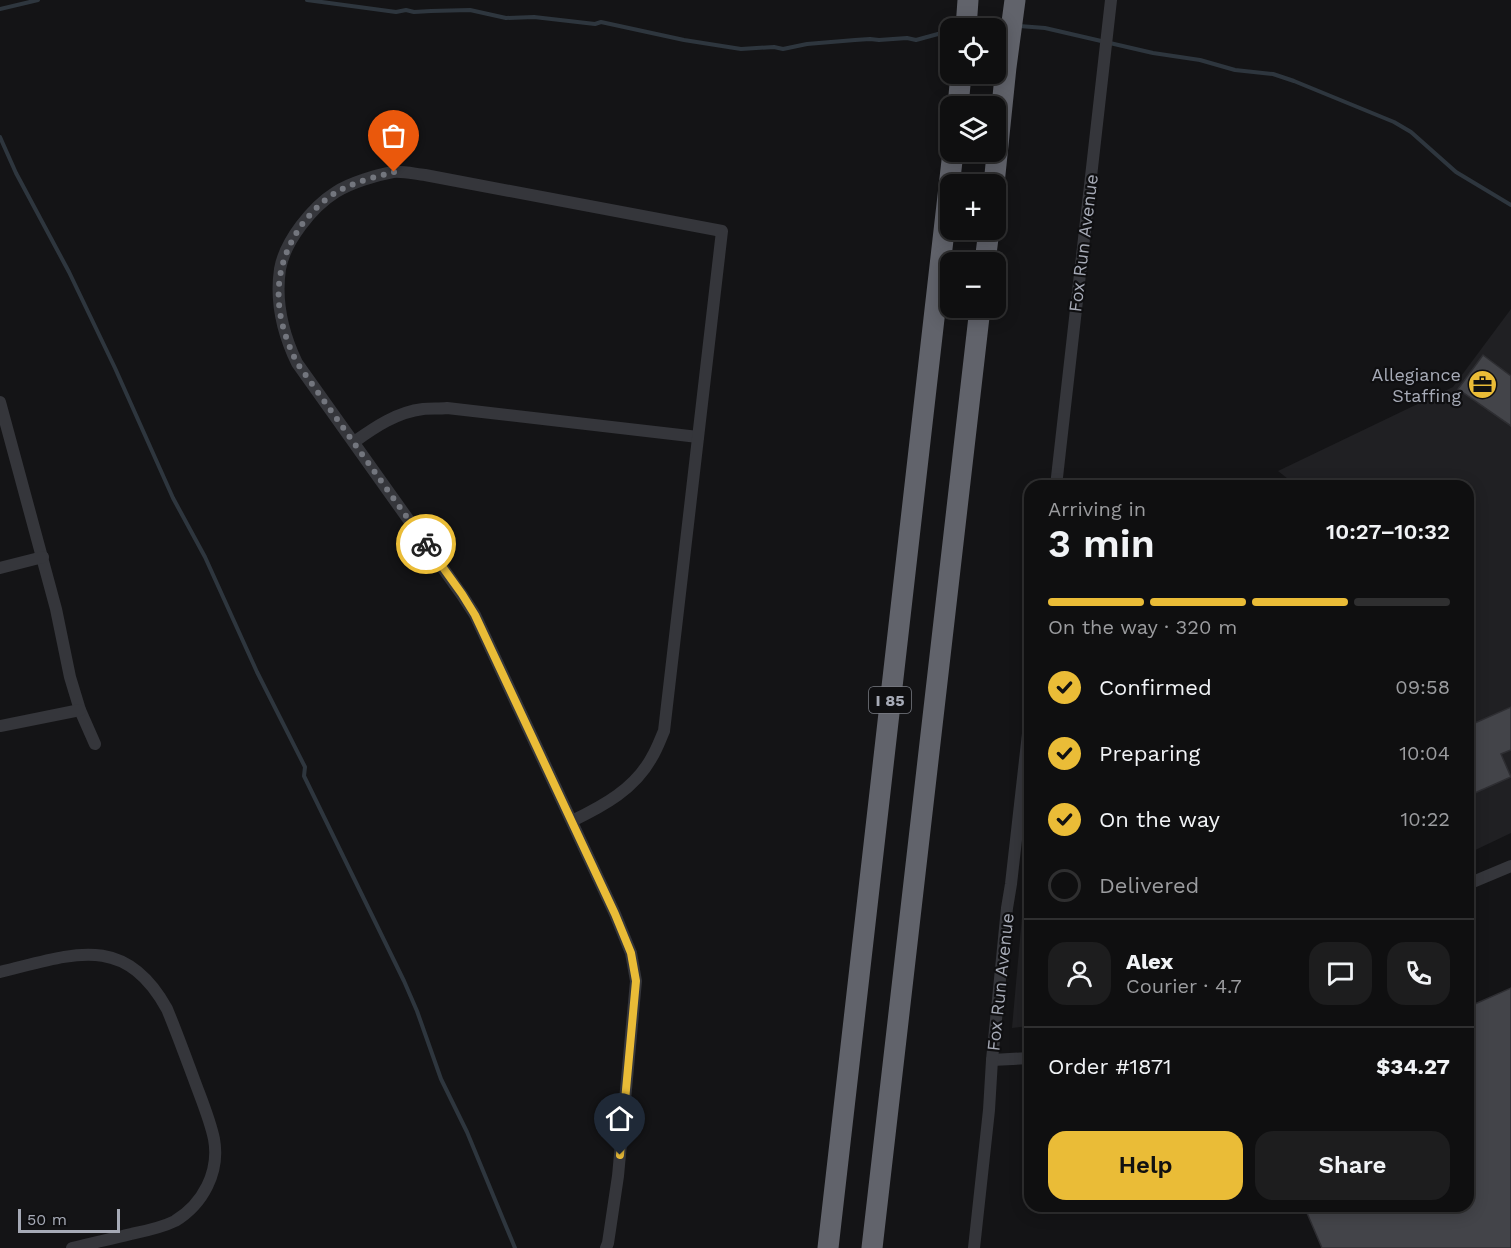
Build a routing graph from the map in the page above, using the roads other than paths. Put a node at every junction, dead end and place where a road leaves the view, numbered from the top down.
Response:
1 (968, 0) edge
2 (1015, 0) edge
3 (1112, 0) edge
4 (967, 18) edge
5 (951, 162) edge
6 (995, 174) edge
7 (979, 318) edge
8 (0, 406) edge
9 (698, 437) junction
10 (354, 442) junction
11 (1057, 480) edge
12 (43, 557) junction
13 (0, 568) edge
14 (80, 711) junction
15 (0, 726) edge
16 (95, 744) dead end
17 (1024, 769) edge
18 (572, 821) junction
19 (1511, 866) edge
20 (1474, 881) edge
21 (0, 972) edge
22 (1024, 1058) edge
23 (992, 1060) junction
24 (72, 1248) edge
25 (606, 1248) edge
26 (828, 1248) edge
27 (872, 1248) edge
28 (974, 1248) edge

1 - 4 highway
2 - 6 highway
3 - 11 street, Fox Run Avenue
5 - 26 highway, I 85
7 - 27 highway, I 85
8 - 12 street
9 - 10 street
9 - 10 street
9 - 18 street
10 - 18 street
12 - 13 street
12 - 14 street
14 - 15 street
14 - 16 street
17 - 23 street, Fox Run Avenue
18 - 25 street
19 - 20 street
21 - 24 street
22 - 23 street
23 - 28 street, Fox Run Avenue

